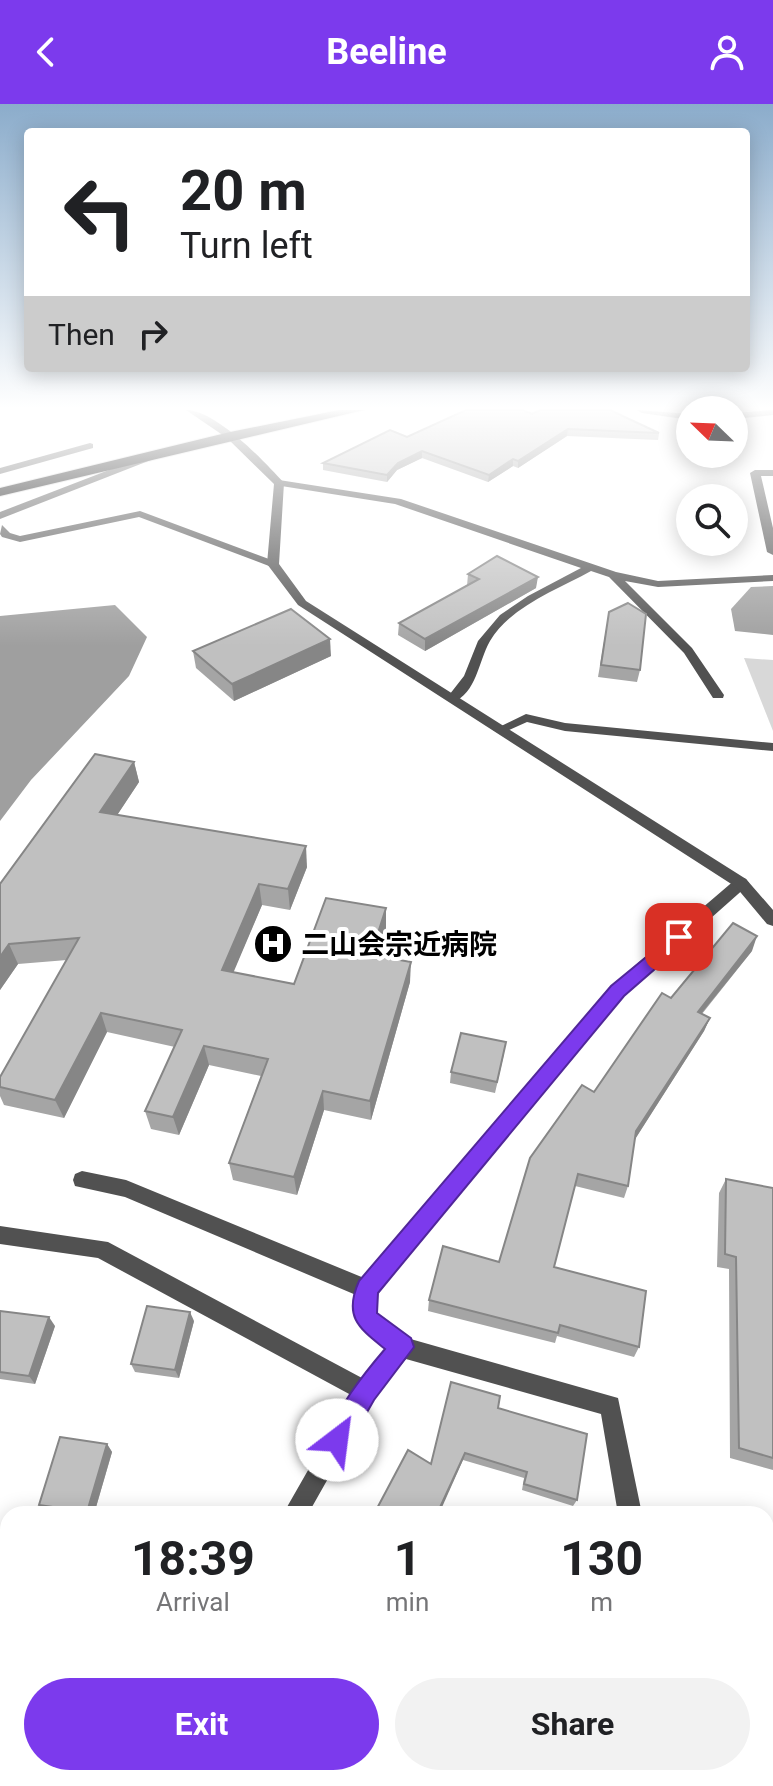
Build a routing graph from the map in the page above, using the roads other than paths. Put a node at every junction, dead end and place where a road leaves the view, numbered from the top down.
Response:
1 (81, 488) edge
2 (279, 488) edge
3 (315, 488) edge
4 (759, 488) edge
5 (1, 522) edge
6 (773, 552) edge
7 (273, 564) junction
8 (590, 567) junction
9 (613, 575) junction
10 (773, 578) edge
11 (718, 695) dead end
12 (452, 699) junction
13 (500, 730) junction
14 (773, 747) edge
15 (741, 883) junction
16 (773, 920) edge
17 (82, 1180) dead end
18 (0, 1235) edge
19 (367, 1289) junction
20 (402, 1347) junction
21 (365, 1391) junction
22 (300, 1506) edge
23 (629, 1506) edge

1 - 5 street
2 - 7 street
3 - 8 street
4 - 6 street
5 - 7 street
7 - 12 street
8 - 9 street
8 - 12 street
9 - 10 street
9 - 11 street
12 - 13 street
13 - 14 street
13 - 15 street
15 - 16 street
15 - 19 street
17 - 19 street
18 - 21 street
19 - 20 street
20 - 21 street
20 - 23 street
21 - 22 street

